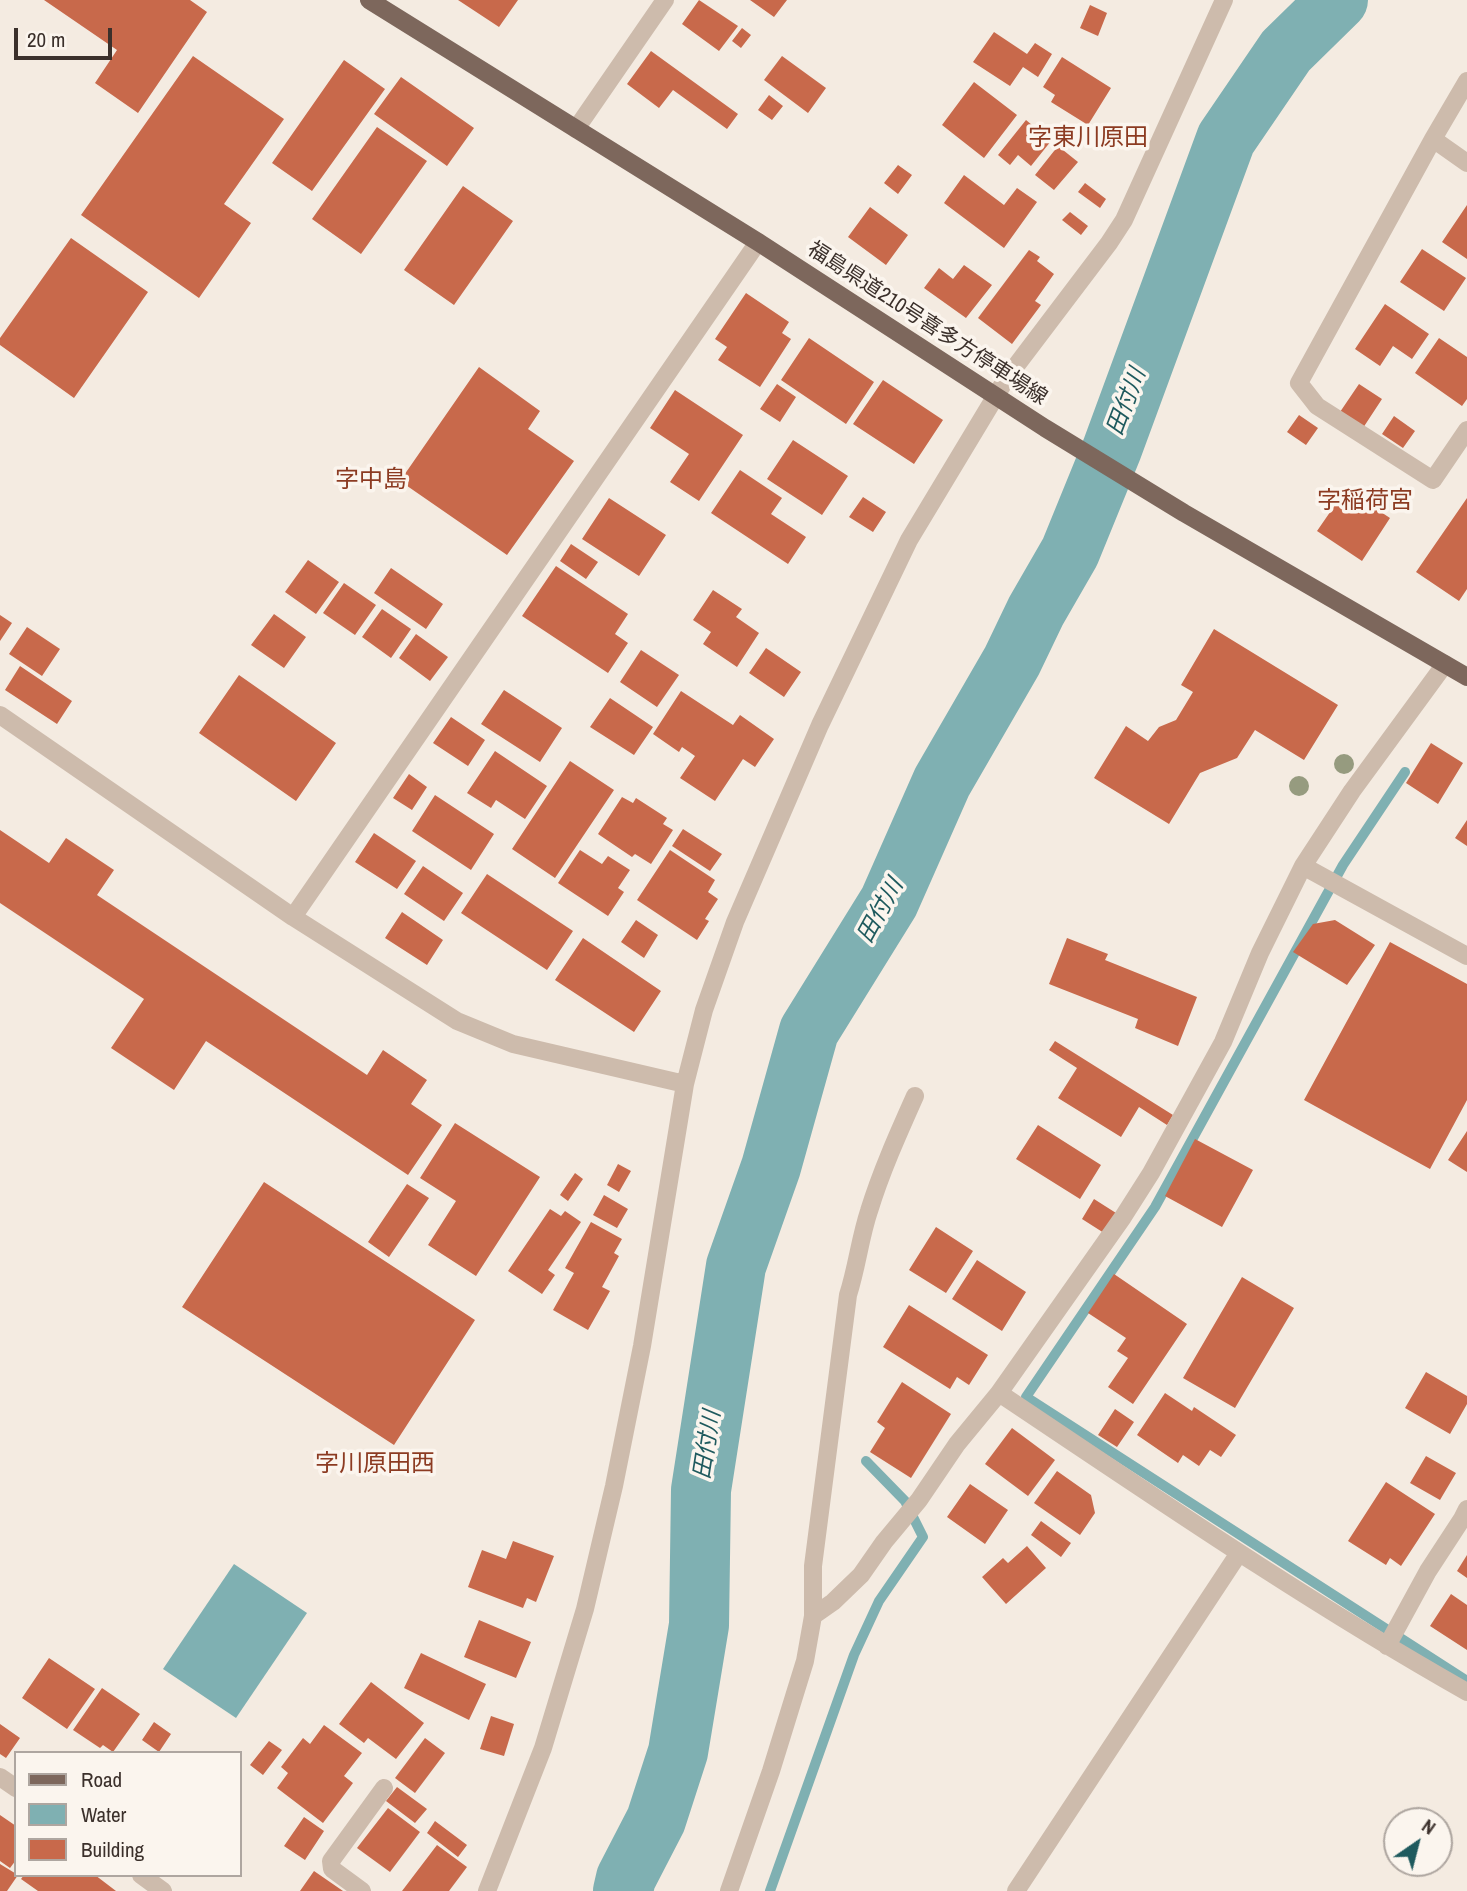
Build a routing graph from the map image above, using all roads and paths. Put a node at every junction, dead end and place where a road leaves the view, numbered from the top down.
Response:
1 (369, 0) edge
2 (665, 0) edge
3 (1224, 0) edge
4 (1467, 81) edge
5 (576, 129) junction
6 (1433, 139) junction
7 (1467, 163) edge
8 (758, 242) junction
9 (996, 395) junction
10 (1467, 430) edge
11 (1445, 664) junction
12 (1467, 677) edge
13 (0, 715) edge
14 (1303, 866) junction
15 (293, 916) junction
16 (1467, 956) edge
17 (685, 1084) junction
18 (915, 1096) dead end
19 (999, 1392) junction
20 (1467, 1508) edge
21 (1239, 1553) junction
22 (813, 1616) junction
23 (1387, 1646) junction
24 (1467, 1692) edge
25 (384, 1788) dead end
26 (144, 1877) edge
27 (163, 1891) edge
28 (362, 1891) edge
29 (487, 1891) edge
30 (729, 1891) edge
31 (1016, 1891) edge

1 - 5 main road, 福島県道210号喜多方停車場線
2 - 5 street
3 - 9 street
4 - 6 street
5 - 8 main road, 福島県道210号喜多方停車場線
6 - 7 street
6 - 10 street
8 - 9 main road, 福島県道210号喜多方停車場線
8 - 15 street
9 - 11 main road, 福島県道210号喜多方停車場線
9 - 17 street
11 - 12 main road, 福島県道210号喜多方停車場線
11 - 14 street
13 - 15 street
14 - 16 street
14 - 19 street
15 - 17 street
17 - 29 street
18 - 22 street
19 - 21 street
19 - 22 street
20 - 23 street
21 - 23 street
21 - 31 street
22 - 30 street
23 - 24 street
25 - 28 street
26 - 27 street

